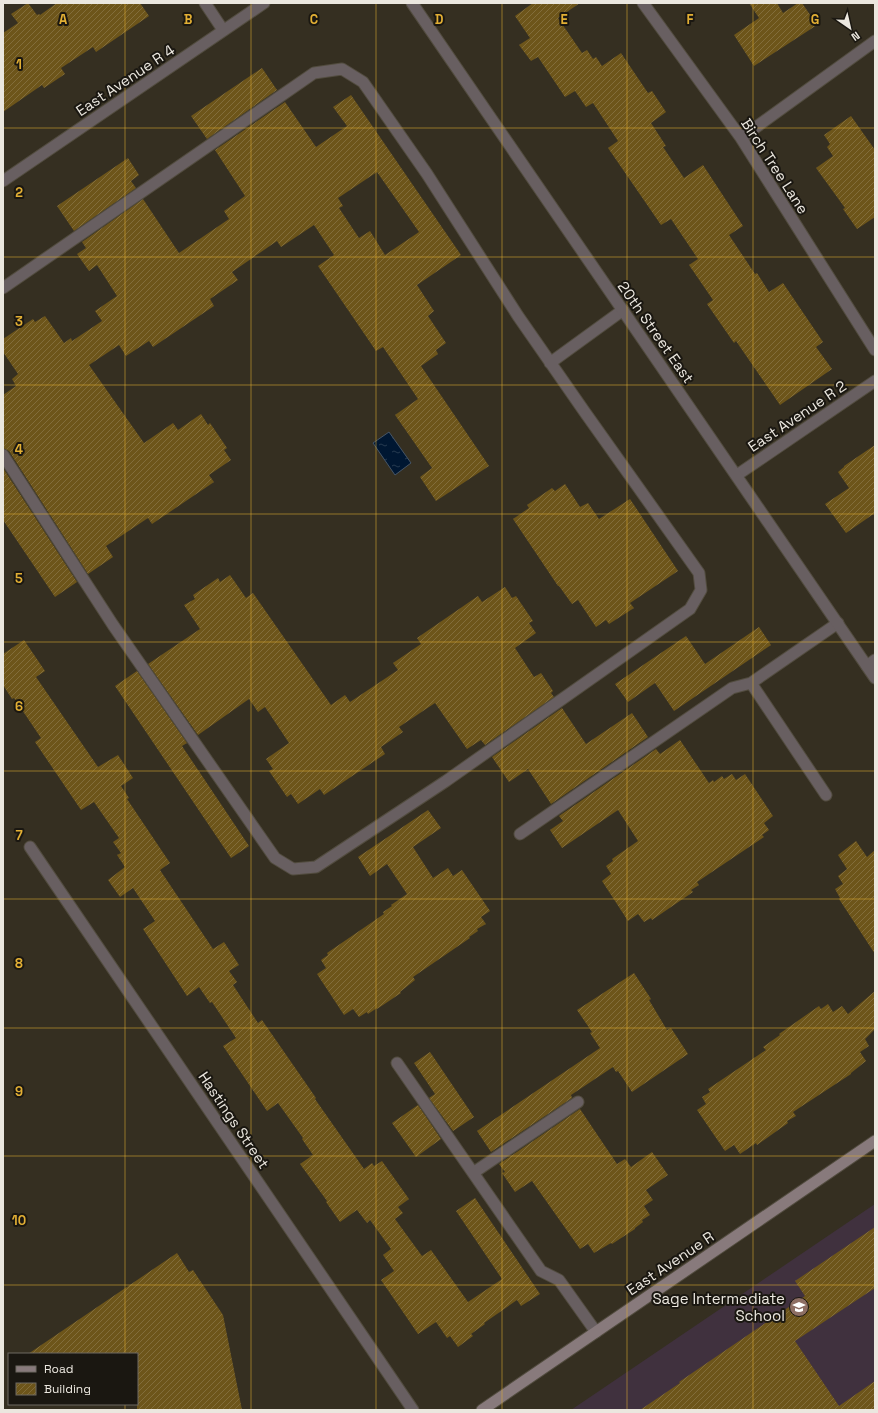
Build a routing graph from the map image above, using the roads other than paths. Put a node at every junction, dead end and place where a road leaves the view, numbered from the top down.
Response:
1 (205, 3) edge
2 (264, 3) edge
3 (412, 3) edge
4 (643, 3) edge
5 (223, 30) junction
6 (875, 41) edge
7 (740, 138) junction
8 (3, 181) edge
9 (3, 288) edge
10 (623, 310) junction
11 (875, 350) edge
12 (550, 363) junction
13 (875, 381) edge
14 (3, 455) edge
15 (737, 475) junction
16 (838, 623) junction
17 (871, 663) edge
18 (875, 678) edge
19 (751, 683) junction
20 (826, 795) dead end
21 (520, 834) dead end
22 (30, 847) dead end
23 (397, 1063) dead end
24 (578, 1102) dead end
25 (875, 1141) edge
26 (473, 1173) junction
27 (596, 1332) junction
28 (413, 1410) edge
29 (482, 1410) edge

1 - 5 street
2 - 5 street, East Avenue R 4
3 - 10 street, 20th Street East
4 - 7 street, Birch Tree Lane
5 - 8 street, East Avenue R 4
6 - 7 street
7 - 11 street, Birch Tree Lane
9 - 12 street
10 - 12 street
10 - 15 street, 20th Street East
12 - 14 street
13 - 15 street, East Avenue R 2
15 - 16 street, 20th Street East
16 - 17 street, 20th Street East
16 - 19 street
17 - 18 street, 20th Street East
19 - 20 street
19 - 21 street
22 - 28 street, Hastings Street
23 - 26 street
24 - 26 street
25 - 27 main road, East Avenue R
26 - 27 street
27 - 29 main road, East Avenue R

